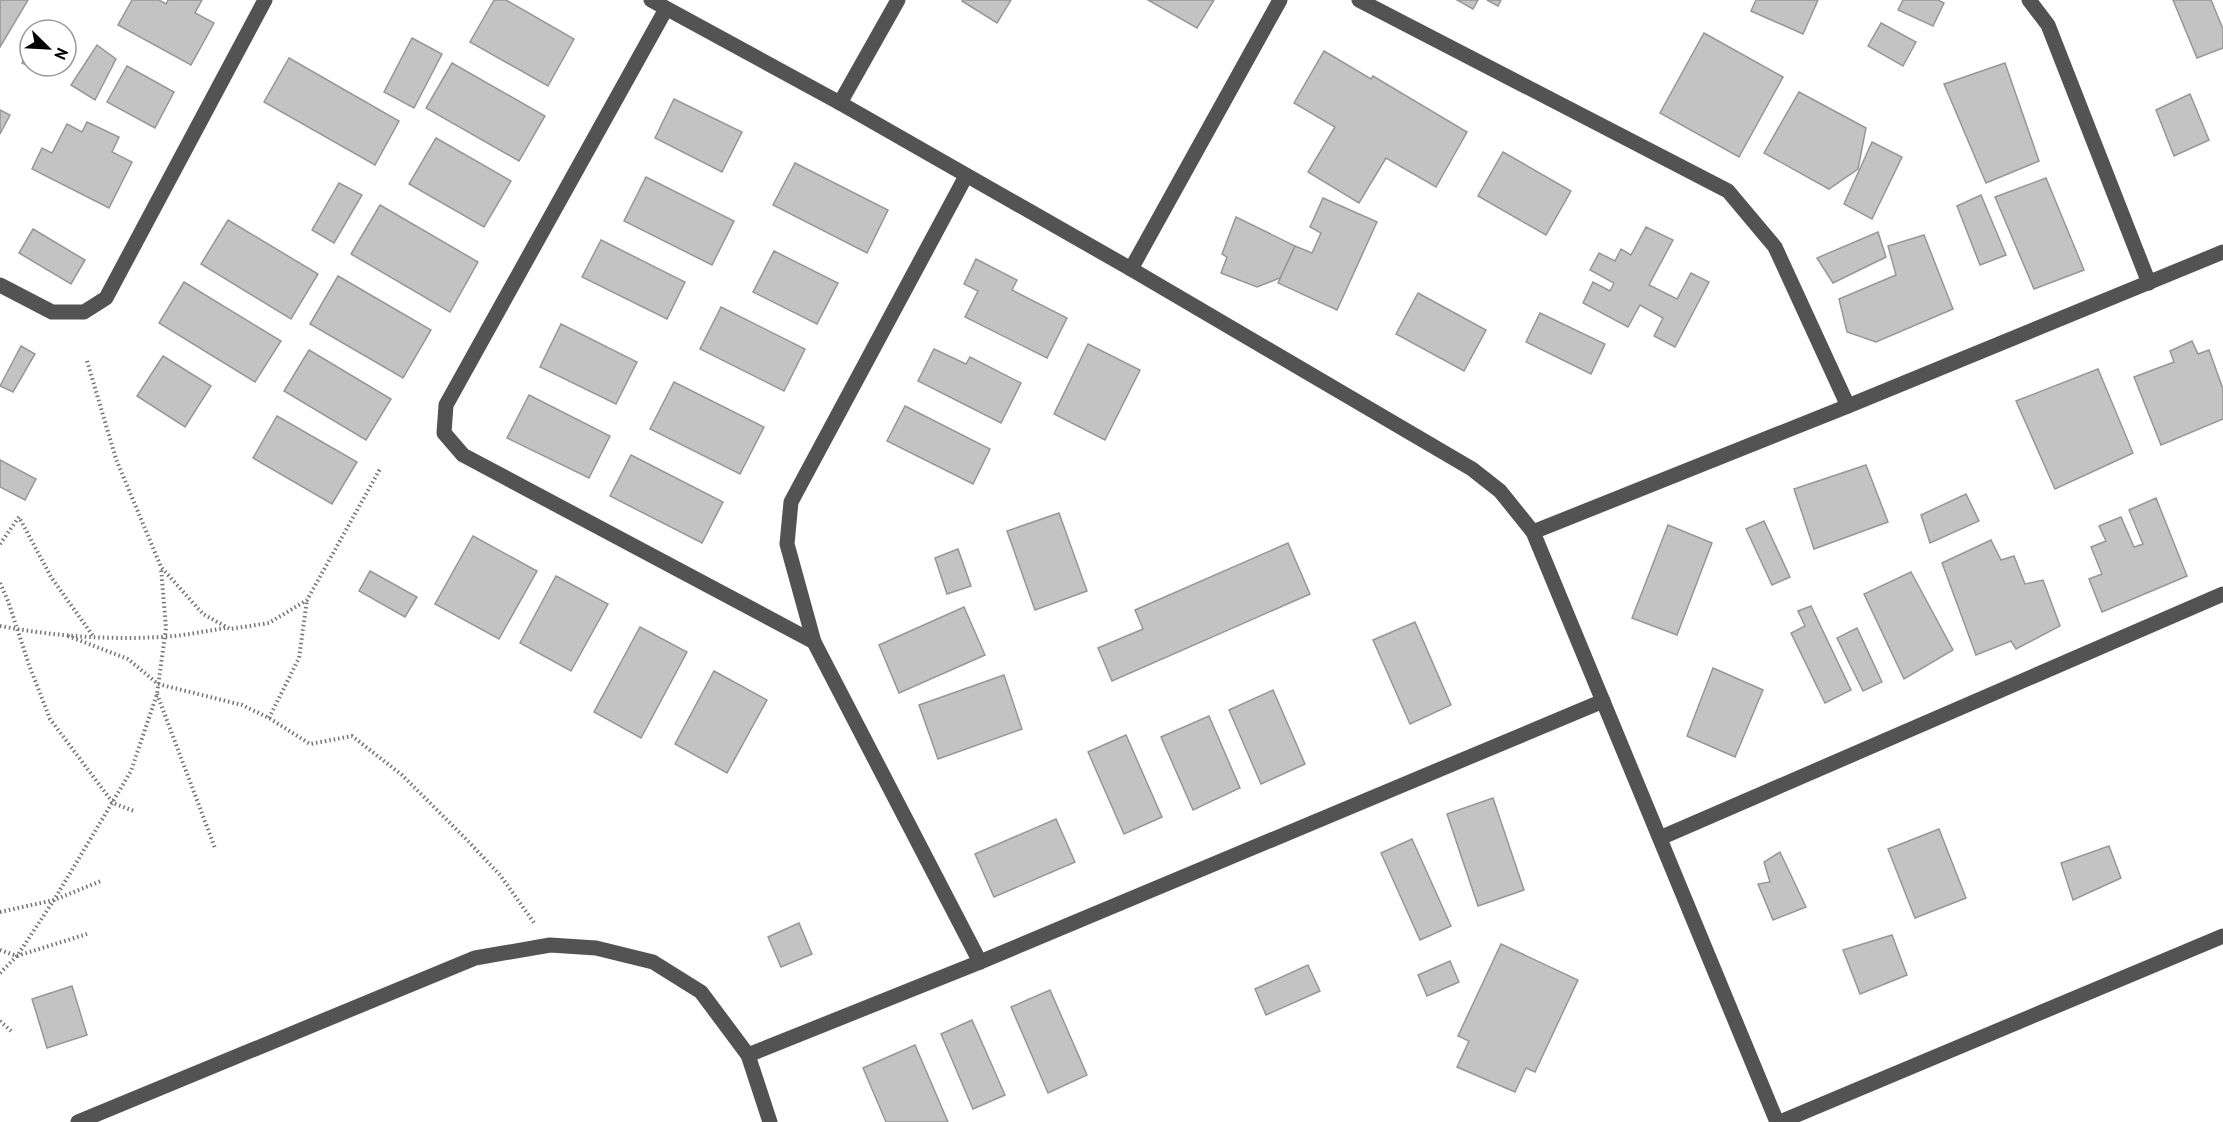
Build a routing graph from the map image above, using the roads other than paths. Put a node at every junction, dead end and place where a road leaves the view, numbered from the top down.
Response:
1 (265, 0) edge
2 (651, 0) edge
3 (898, 0) edge
4 (1281, 0) edge
5 (1359, 0) edge
6 (2029, 0) edge
7 (666, 9) junction
8 (840, 103) junction
9 (966, 176) junction
10 (2223, 252) edge
11 (1131, 269) junction
12 (2149, 283) junction
13 (0, 285) edge
14 (1848, 406) junction
15 (1533, 532) junction
16 (2223, 594) edge
17 (814, 642) junction
18 (1603, 701) junction
19 (1660, 838) junction
20 (2223, 936) edge
21 (980, 962) junction
22 (748, 1055) junction
23 (78, 1122) edge
24 (771, 1122) edge
25 (1779, 1122) edge

1 - 13 street
2 - 7 street
3 - 8 street
4 - 11 street
5 - 14 street
6 - 12 street
7 - 8 street
7 - 17 street
8 - 9 street
9 - 11 street
9 - 17 street
10 - 12 street
11 - 15 street
12 - 14 street
14 - 15 street
15 - 18 street
16 - 19 street
17 - 21 street
18 - 19 street
18 - 21 street
19 - 25 street
20 - 25 street
21 - 22 street
22 - 23 street
22 - 24 street

